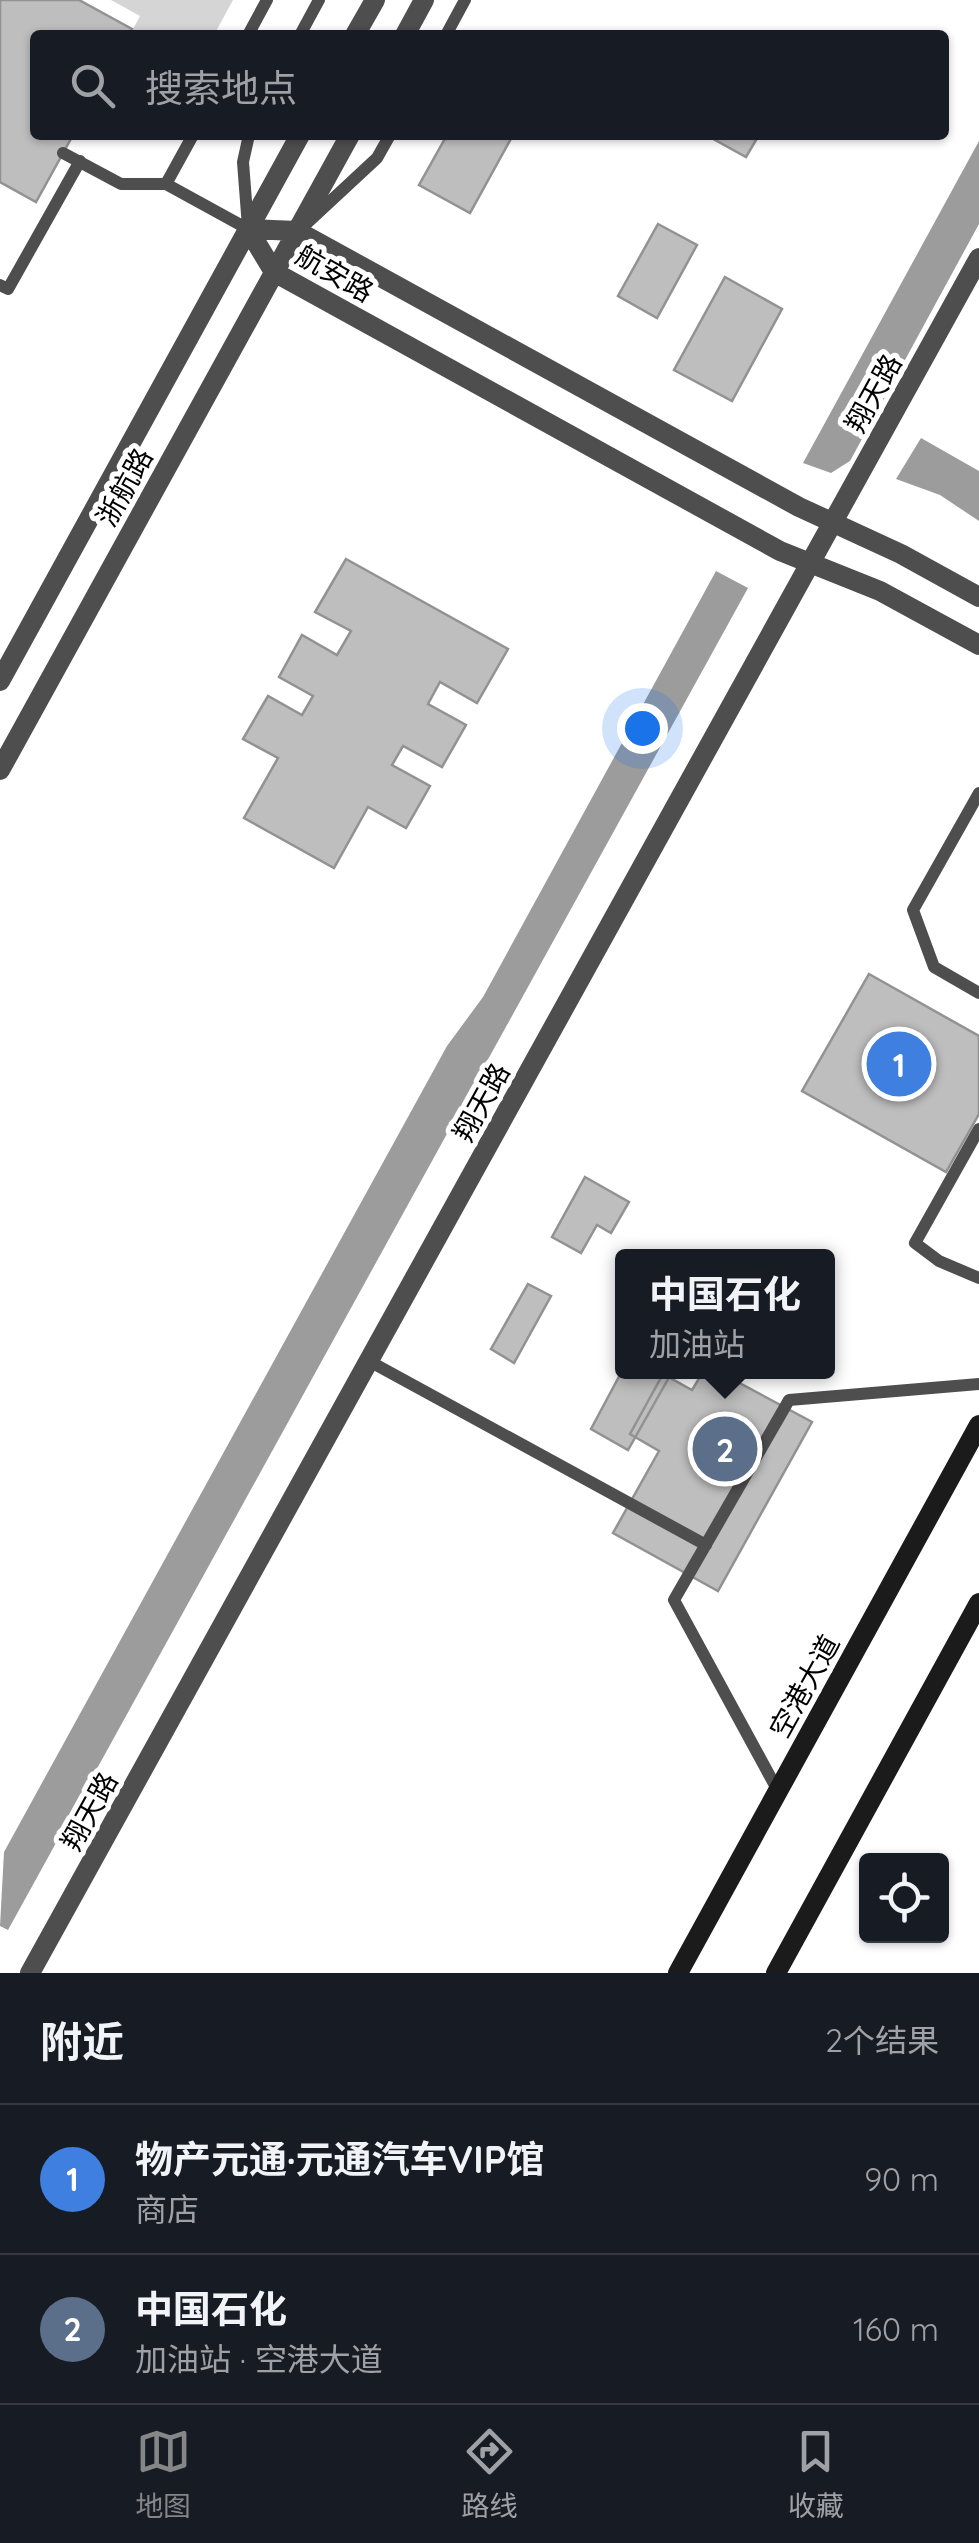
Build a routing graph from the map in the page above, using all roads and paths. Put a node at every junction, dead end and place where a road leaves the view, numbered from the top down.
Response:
1 (267, 0) edge
2 (319, 0) edge
3 (374, 0) edge
4 (424, 0) edge
5 (465, 0) edge
6 (251, 30) edge
7 (303, 30) edge
8 (358, 30) edge
9 (408, 30) edge
10 (449, 30) edge
11 (189, 140) edge
12 (248, 140) edge
13 (297, 140) edge
14 (347, 140) edge
15 (387, 140) edge
16 (63, 152) dead end
17 (80, 162) junction
18 (166, 184) junction
19 (248, 230) junction
20 (297, 231) junction
21 (979, 258) edge
22 (274, 272) junction
23 (0, 285) edge
24 (834, 521) junction
25 (810, 564) junction
26 (979, 598) edge
27 (979, 645) edge
28 (0, 681) edge
29 (0, 770) edge
30 (979, 792) edge
31 (979, 993) edge
32 (979, 1128) edge
33 (979, 1278) edge
34 (369, 1360) junction
35 (979, 1384) edge
36 (979, 1425) edge
37 (706, 1545) junction
38 (979, 1603) edge
39 (778, 1791) junction
40 (30, 1973) edge
41 (678, 1973) edge
42 (776, 1973) edge

1 - 6 lane
2 - 7 lane
3 - 8 street
4 - 9 street
5 - 10 lane
11 - 18 lane
12 - 19 lane
13 - 19 street, 浙航路
14 - 20 street, 浙航路
15 - 20 lane, 浙航路
16 - 17 lane
17 - 18 lane
17 - 23 lane
18 - 19 lane
19 - 20 street, 航安路
19 - 22 street, 航安路
19 - 28 street, 浙航路
20 - 22 street, 浙航路
20 - 24 street, 航安路
21 - 24 street, 翔天路
22 - 25 street, 航安路
22 - 29 street, 浙航路
24 - 25 street, 翔天路
24 - 26 street, 航安路
25 - 27 street, 航安路
25 - 34 street, 翔天路
30 - 31 lane
32 - 33 lane
34 - 37 lane
34 - 40 street, 翔天路
35 - 37 lane
36 - 39 main road, 空港大道
37 - 39 lane
38 - 42 main road
39 - 41 main road, 空港大道

